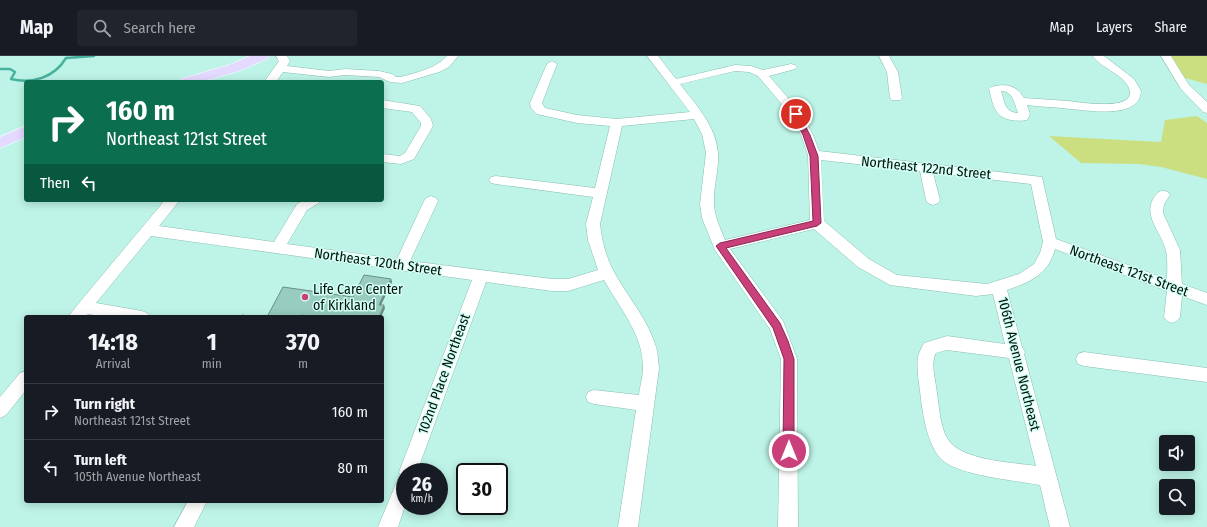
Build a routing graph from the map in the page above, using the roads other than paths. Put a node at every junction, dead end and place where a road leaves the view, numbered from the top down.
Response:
1 (262, 56) edge
2 (281, 56) edge
3 (453, 56) edge
4 (652, 56) edge
5 (884, 56) edge
6 (1098, 56) edge
7 (1166, 56) edge
8 (552, 64) dead end
9 (791, 67) dead end
10 (280, 68) junction
11 (762, 74) junction
12 (193, 80) edge
13 (271, 80) edge
14 (672, 83) junction
15 (896, 98) dead end
16 (1020, 101) dead end
17 (384, 104) edge
18 (1207, 109) edge
19 (698, 115) junction
20 (617, 123) junction
21 (24, 133) edge
22 (0, 143) edge
23 (814, 156) junction
24 (384, 158) edge
25 (925, 168) junction
26 (496, 180) dead end
27 (600, 193) junction
28 (1163, 195) dead end
29 (934, 200) dead end
30 (431, 201) dead end
31 (171, 202) edge
32 (311, 202) edge
33 (817, 223) junction
34 (148, 230) junction
35 (1050, 242) junction
36 (720, 246) junction
37 (278, 247) junction
38 (401, 265) junction
39 (607, 274) junction
40 (481, 276) junction
41 (999, 287) junction
42 (1175, 288) junction
43 (1207, 299) edge
44 (80, 312) edge
45 (117, 315) edge
46 (1172, 317) dead end
47 (1017, 352) junction
48 (1084, 359) dead end
49 (1207, 376) edge
50 (24, 380) edge
51 (594, 396) dead end
52 (646, 404) junction
53 (0, 410) edge
54 (411, 463) edge
55 (1047, 477) junction
56 (197, 503) edge
57 (396, 505) edge
58 (184, 527) edge
59 (388, 527) edge
60 (628, 527) edge
61 (788, 527) edge
62 (1060, 527) edge

1 - 12 main road
2 - 10 street
3 - 10 street
4 - 14 street
5 - 15 street
6 - 16 street
7 - 18 street
8 - 20 street
9 - 11 street
10 - 13 street
11 - 14 street
11 - 23 street
14 - 19 street
17 - 24 street
19 - 20 street
19 - 36 street
20 - 27 street
21 - 22 main road
23 - 25 street, Northeast 122nd Street
23 - 33 street
25 - 29 street
25 - 35 street, Northeast 122nd Street
26 - 27 street
27 - 39 street
28 - 42 street
30 - 38 street
31 - 34 street
32 - 37 street
33 - 36 street
33 - 41 street
34 - 37 street, Northeast 120th Street
34 - 44 street
35 - 41 street, 106th Avenue Northeast
35 - 42 street, Northeast 121st Street
36 - 61 street
37 - 38 street, Northeast 120th Street
38 - 40 street, Northeast 120th Street
39 - 40 street, Northeast 120th Street
39 - 52 street
40 - 54 street, 102nd Place Northeast
41 - 47 street, 106th Avenue Northeast
42 - 43 street, Northeast 121st Street
42 - 46 street
44 - 45 street
47 - 55 street, 106th Avenue Northeast
47 - 55 street
48 - 49 street
50 - 53 street
51 - 52 street
52 - 60 street
55 - 62 street, 106th Avenue Northeast
56 - 58 street
57 - 59 street

